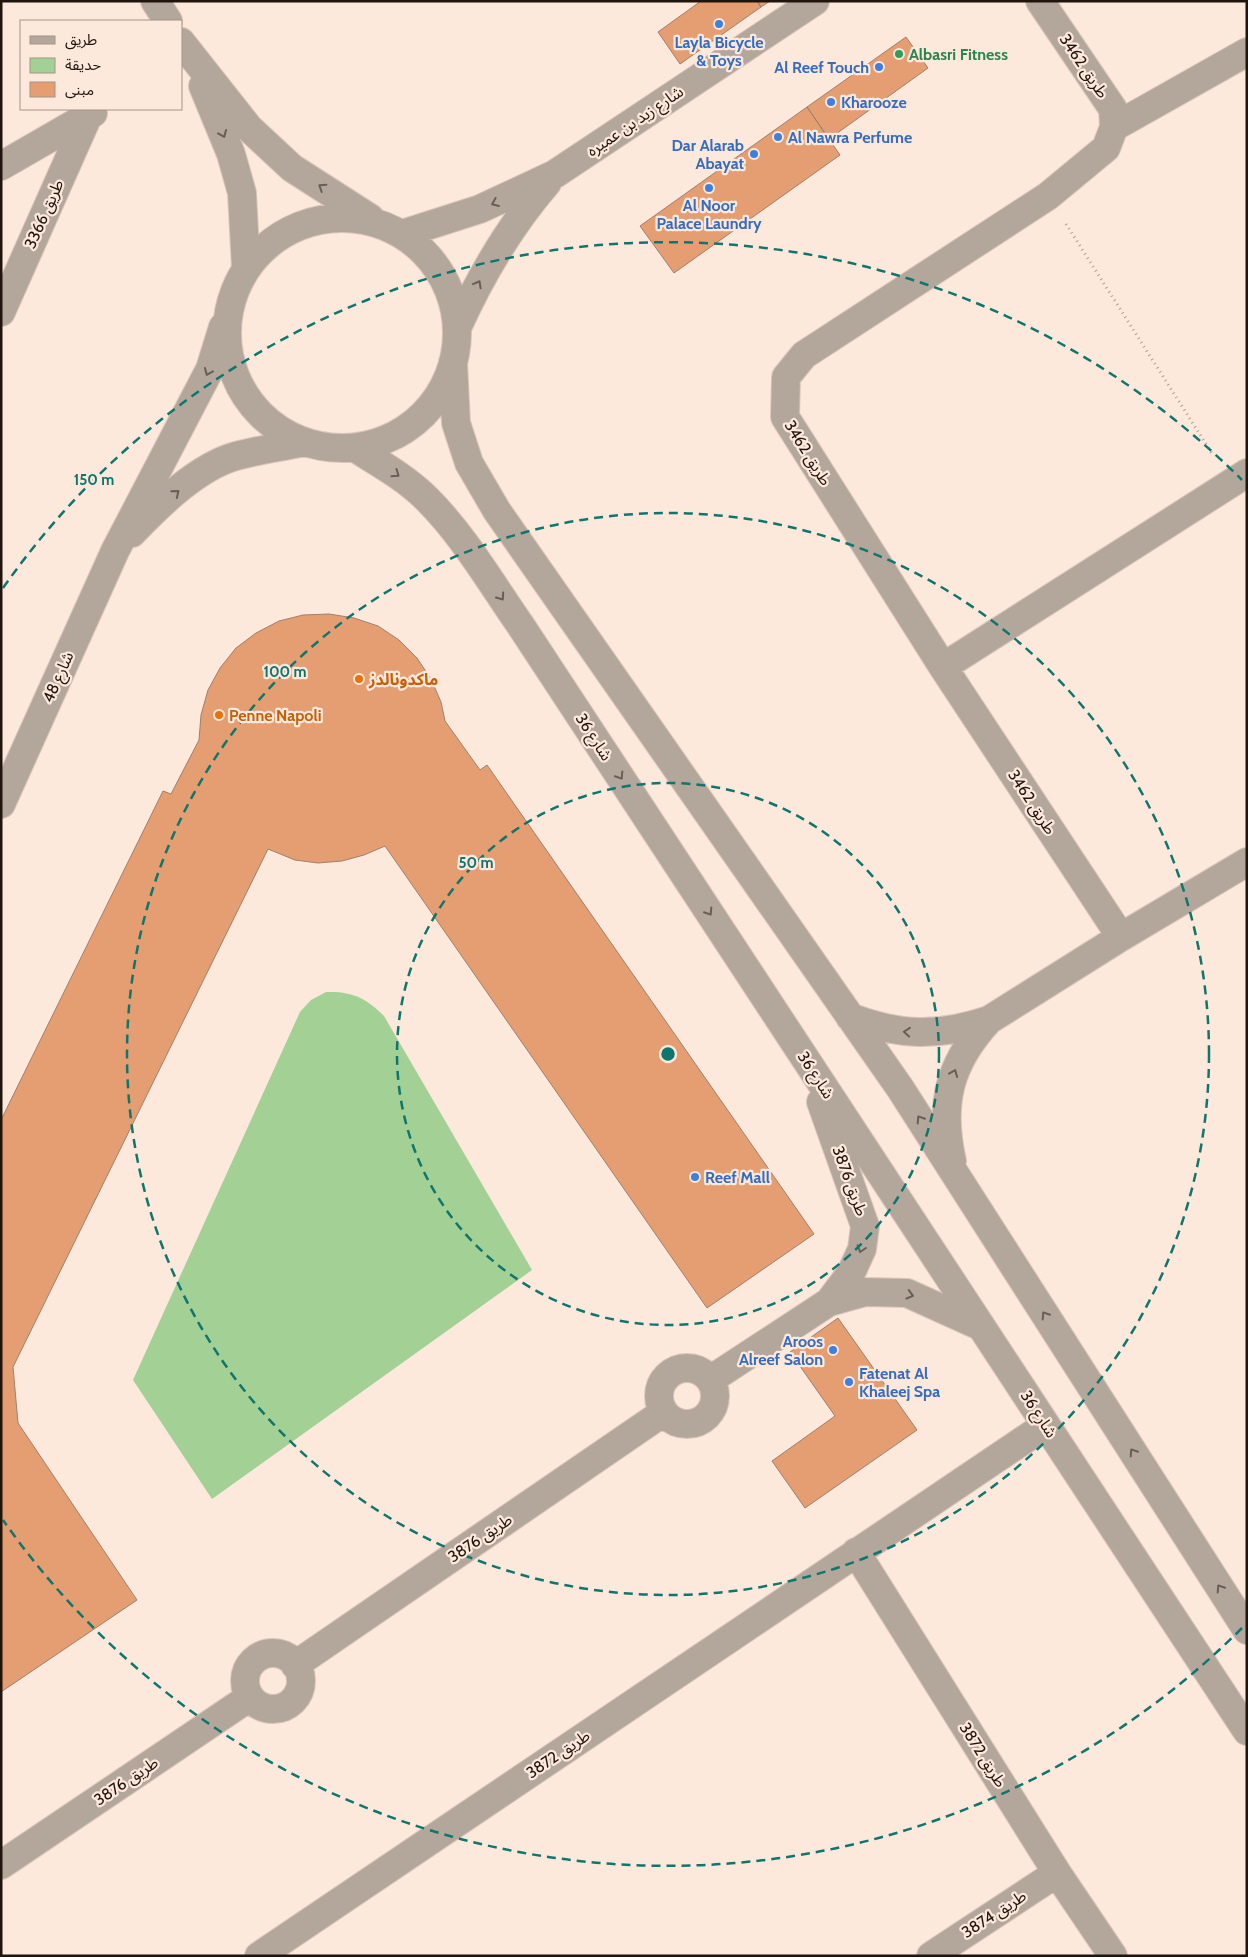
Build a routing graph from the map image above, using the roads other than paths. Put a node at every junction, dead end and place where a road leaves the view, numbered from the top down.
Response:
1 (155, 1) edge
2 (815, 1) edge
3 (1040, 1) edge
4 (167, 20) edge
5 (1247, 52) edge
6 (184, 54) edge
7 (94, 112) edge
8 (1114, 128) junction
9 (1, 166) edge
10 (555, 174) junction
11 (390, 229) junction
12 (246, 268) junction
13 (229, 309) junction
14 (1, 312) edge
15 (457, 328) junction
16 (453, 362) junction
17 (303, 442) junction
18 (355, 448) junction
19 (1239, 478) edge
20 (115, 551) junction
21 (943, 667) junction
22 (1, 804) edge
23 (1247, 862) edge
24 (1121, 937) junction
25 (850, 1017) junction
26 (989, 1020) junction
27 (803, 1055) junction
28 (954, 1172) junction
29 (828, 1302) junction
30 (980, 1326) junction
31 (710, 1380) junction
32 (664, 1412) junction
33 (1046, 1425) junction
34 (856, 1552) junction
35 (1247, 1630) edge
36 (295, 1665) junction
37 (250, 1697) junction
38 (1247, 1731) edge
39 (1, 1865) edge
40 (1057, 1873) junction
41 (259, 1956) edge
42 (931, 1956) edge
43 (1113, 1956) edge

1 - 4 street
2 - 10 street, شارع زيد بن عميره
3 - 8 street, طريق 3462
5 - 8 street
11 -> 6 street
6 -> 12 street
7 - 9 street
7 - 14 street, طريق 3366
8 - 21 street, طريق 3462
10 -> 11 street, شارع زيد بن عميره
15 -> 10 street, شارع زيد بن عميره
11 - 12 street
11 - 15 street
12 - 13 street
13 - 17 street
13 -> 20 street, شارع 48
15 - 16 street
16 - 18 street
16 - 25 street
17 - 18 street
20 -> 17 street, شارع 48
18 -> 27 street, شارع 36
19 - 21 street
20 - 22 street, شارع 48
21 - 24 street, طريق 3462
23 - 24 street
24 - 26 street
26 -> 25 street
28 -> 25 street
28 -> 26 street
27 -> 29 street, طريق 3876
27 - 30 street, شارع 36
35 -> 28 street
29 -> 30 street, طريق 3876
29 - 31 street, طريق 3876
30 - 33 street, شارع 36
31 - 32 street
31 - 32 street
32 - 36 street, طريق 3876
33 - 34 street, طريق 3872
33 - 38 street, شارع 36
34 - 40 street, طريق 3872
34 - 41 street, طريق 3872
36 - 37 street
36 - 37 street
37 - 39 street, طريق 3876
40 - 42 street, طريق 3874
40 - 43 street, طريق 3872

